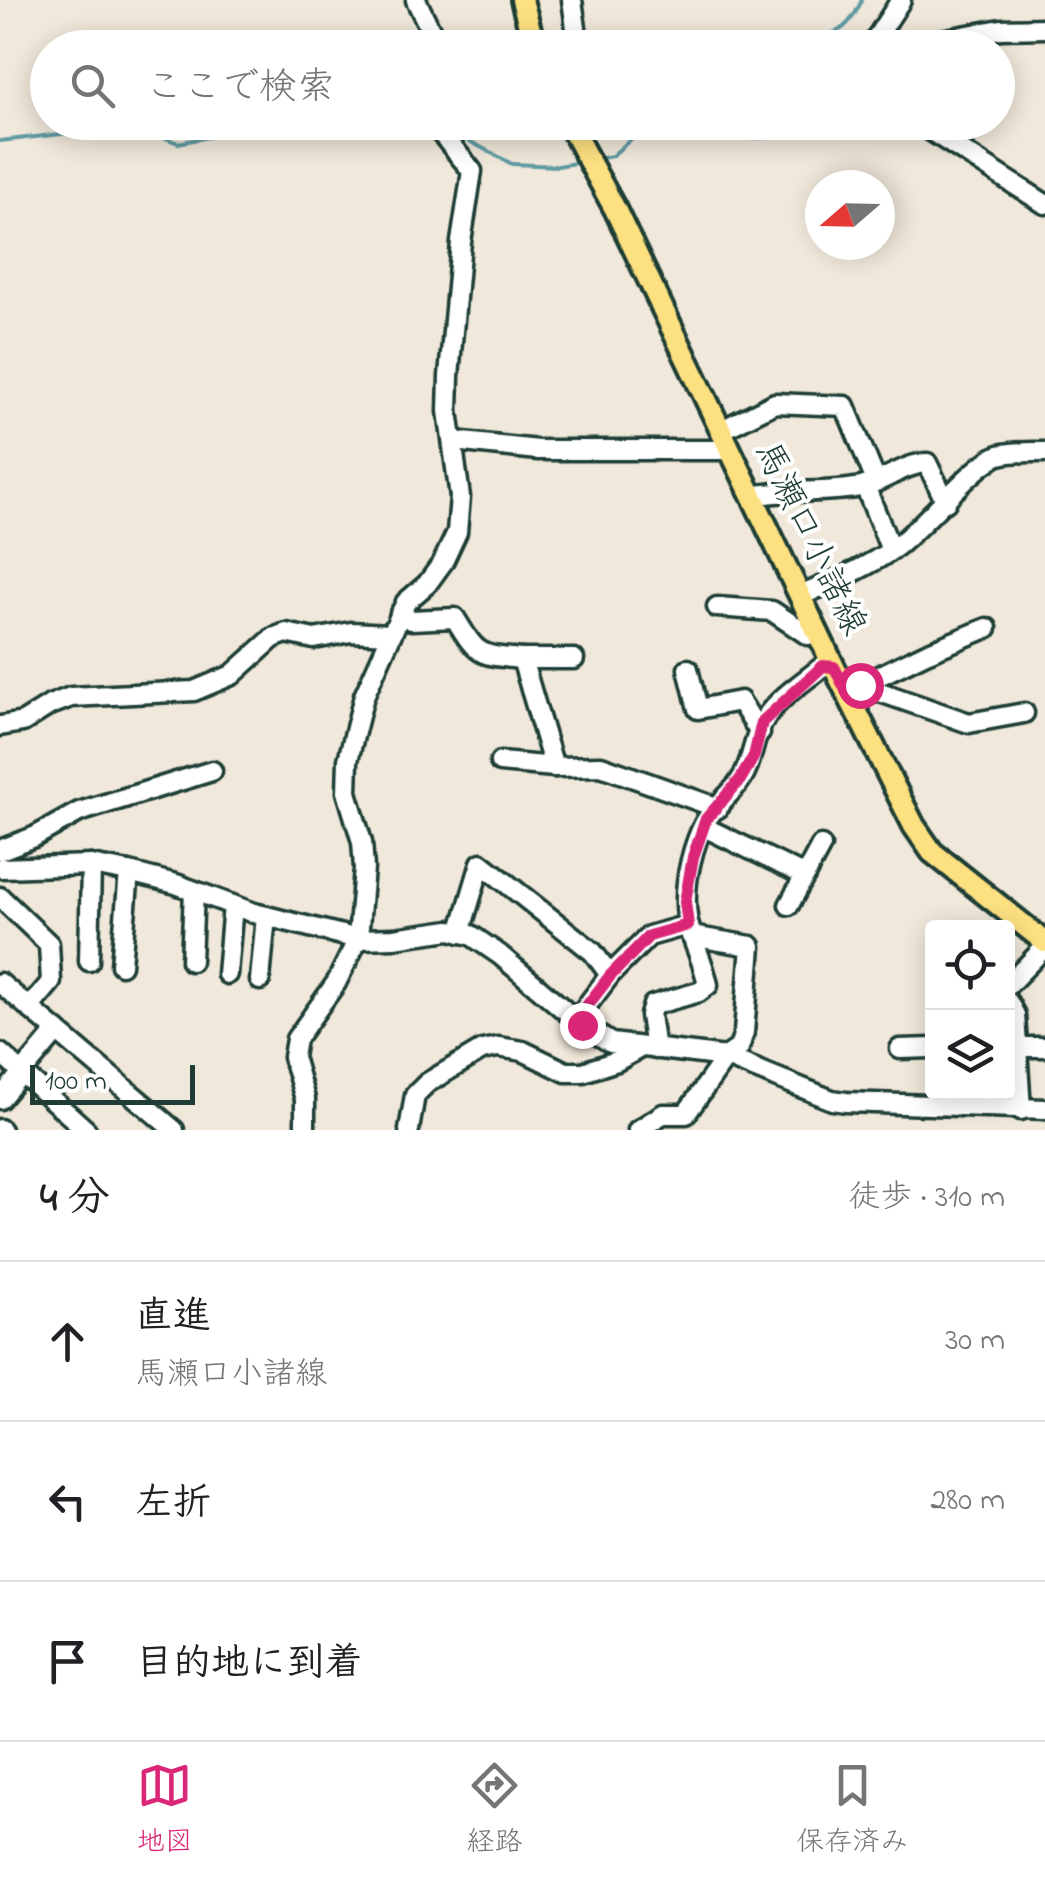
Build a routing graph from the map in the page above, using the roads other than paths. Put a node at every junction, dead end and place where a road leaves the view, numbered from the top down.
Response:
1 (416, 0) edge
2 (522, 0) edge
3 (572, 0) edge
4 (901, 0) edge
5 (1045, 28) edge
6 (431, 30) edge
7 (530, 30) edge
8 (576, 30) edge
9 (881, 30) edge
10 (1001, 30) edge
11 (447, 140) edge
12 (578, 140) edge
13 (945, 140) edge
14 (1045, 204) edge
15 (454, 440) junction
16 (725, 440) junction
17 (1045, 452) edge
18 (871, 484) junction
19 (752, 496) junction
20 (946, 502) junction
21 (891, 550) junction
22 (800, 596) junction
23 (717, 607) dead end
24 (400, 613) junction
25 (987, 628) dead end
26 (817, 631) junction
27 (390, 634) junction
28 (574, 658) dead end
29 (522, 659) junction
30 (834, 667) junction
31 (688, 669) dead end
32 (853, 688) junction
33 (1024, 712) dead end
34 (0, 726) edge
35 (760, 732) junction
36 (500, 762) dead end
37 (554, 767) junction
38 (212, 771) dead end
39 (718, 808) junction
40 (704, 827) junction
41 (822, 846) dead end
42 (0, 850) edge
43 (91, 865) junction
44 (0, 868) edge
45 (129, 872) junction
46 (805, 876) junction
47 (194, 891) junction
48 (0, 897) edge
49 (233, 905) junction
50 (790, 905) dead end
51 (266, 916) junction
52 (690, 930) junction
53 (460, 933) junction
54 (358, 938) junction
55 (1045, 945) edge
56 (89, 961) dead end
57 (192, 961) dead end
58 (121, 965) dead end
59 (227, 974) dead end
60 (610, 976) junction
61 (1015, 977) edge
62 (260, 980) dead end
63 (0, 983) edge
64 (29, 1008) junction
65 (576, 1020) junction
66 (56, 1031) junction
67 (1015, 1047) edge
68 (1045, 1047) edge
69 (925, 1048) edge
70 (647, 1049) junction
71 (900, 1049) dead end
72 (0, 1053) edge
73 (726, 1057) junction
74 (1015, 1063) edge
75 (23, 1072) junction
76 (0, 1099) edge
77 (1045, 1109) edge
78 (1021, 1110) junction
79 (169, 1129) edge
80 (86, 1130) edge
81 (305, 1130) edge
82 (409, 1130) edge
83 (638, 1130) edge

1 - 6 street
2 - 7 main road
3 - 8 street
4 - 9 street
5 - 10 street
11 - 15 street
12 - 16 main road, 馬瀬口小諸線
13 - 14 street
15 - 16 street
15 - 24 street
16 - 18 street
16 - 19 main road, 馬瀬口小諸線
17 - 20 street
18 - 19 street
18 - 20 street
18 - 21 street
19 - 22 main road, 馬瀬口小諸線
20 - 21 street
21 - 22 street
22 - 26 main road, 馬瀬口小諸線
23 - 26 street
24 - 27 street
24 - 29 street
25 - 32 street
26 - 30 main road, 馬瀬口小諸線
27 - 34 street
27 - 54 street
28 - 29 street
29 - 37 street
30 - 32 main road, 馬瀬口小諸線
30 - 35 street
31 - 35 street
32 - 33 street
32 - 55 main road, 馬瀬口小諸線
35 - 39 street
36 - 37 street
37 - 39 street
38 - 42 street
39 - 40 street
40 - 46 street
40 - 52 street
41 - 46 street
43 - 44 street
43 - 45 street
43 - 56 street
45 - 47 street
45 - 58 street
46 - 50 street
47 - 49 street
47 - 57 street
48 - 64 street
49 - 51 street
49 - 59 street
51 - 54 street
51 - 62 street
52 - 60 street
52 - 70 street
52 - 73 street
53 - 54 street
53 - 60 street
53 - 65 street
54 - 81 street
55 - 61 street
60 - 65 street
63 - 64 street
64 - 66 street
65 - 70 street
66 - 75 street
66 - 79 street
67 - 68 street
69 - 71 street
70 - 73 street
70 - 82 street
72 - 75 street
73 - 78 street
73 - 83 street
74 - 78 street
75 - 76 street
75 - 80 street
77 - 78 street

